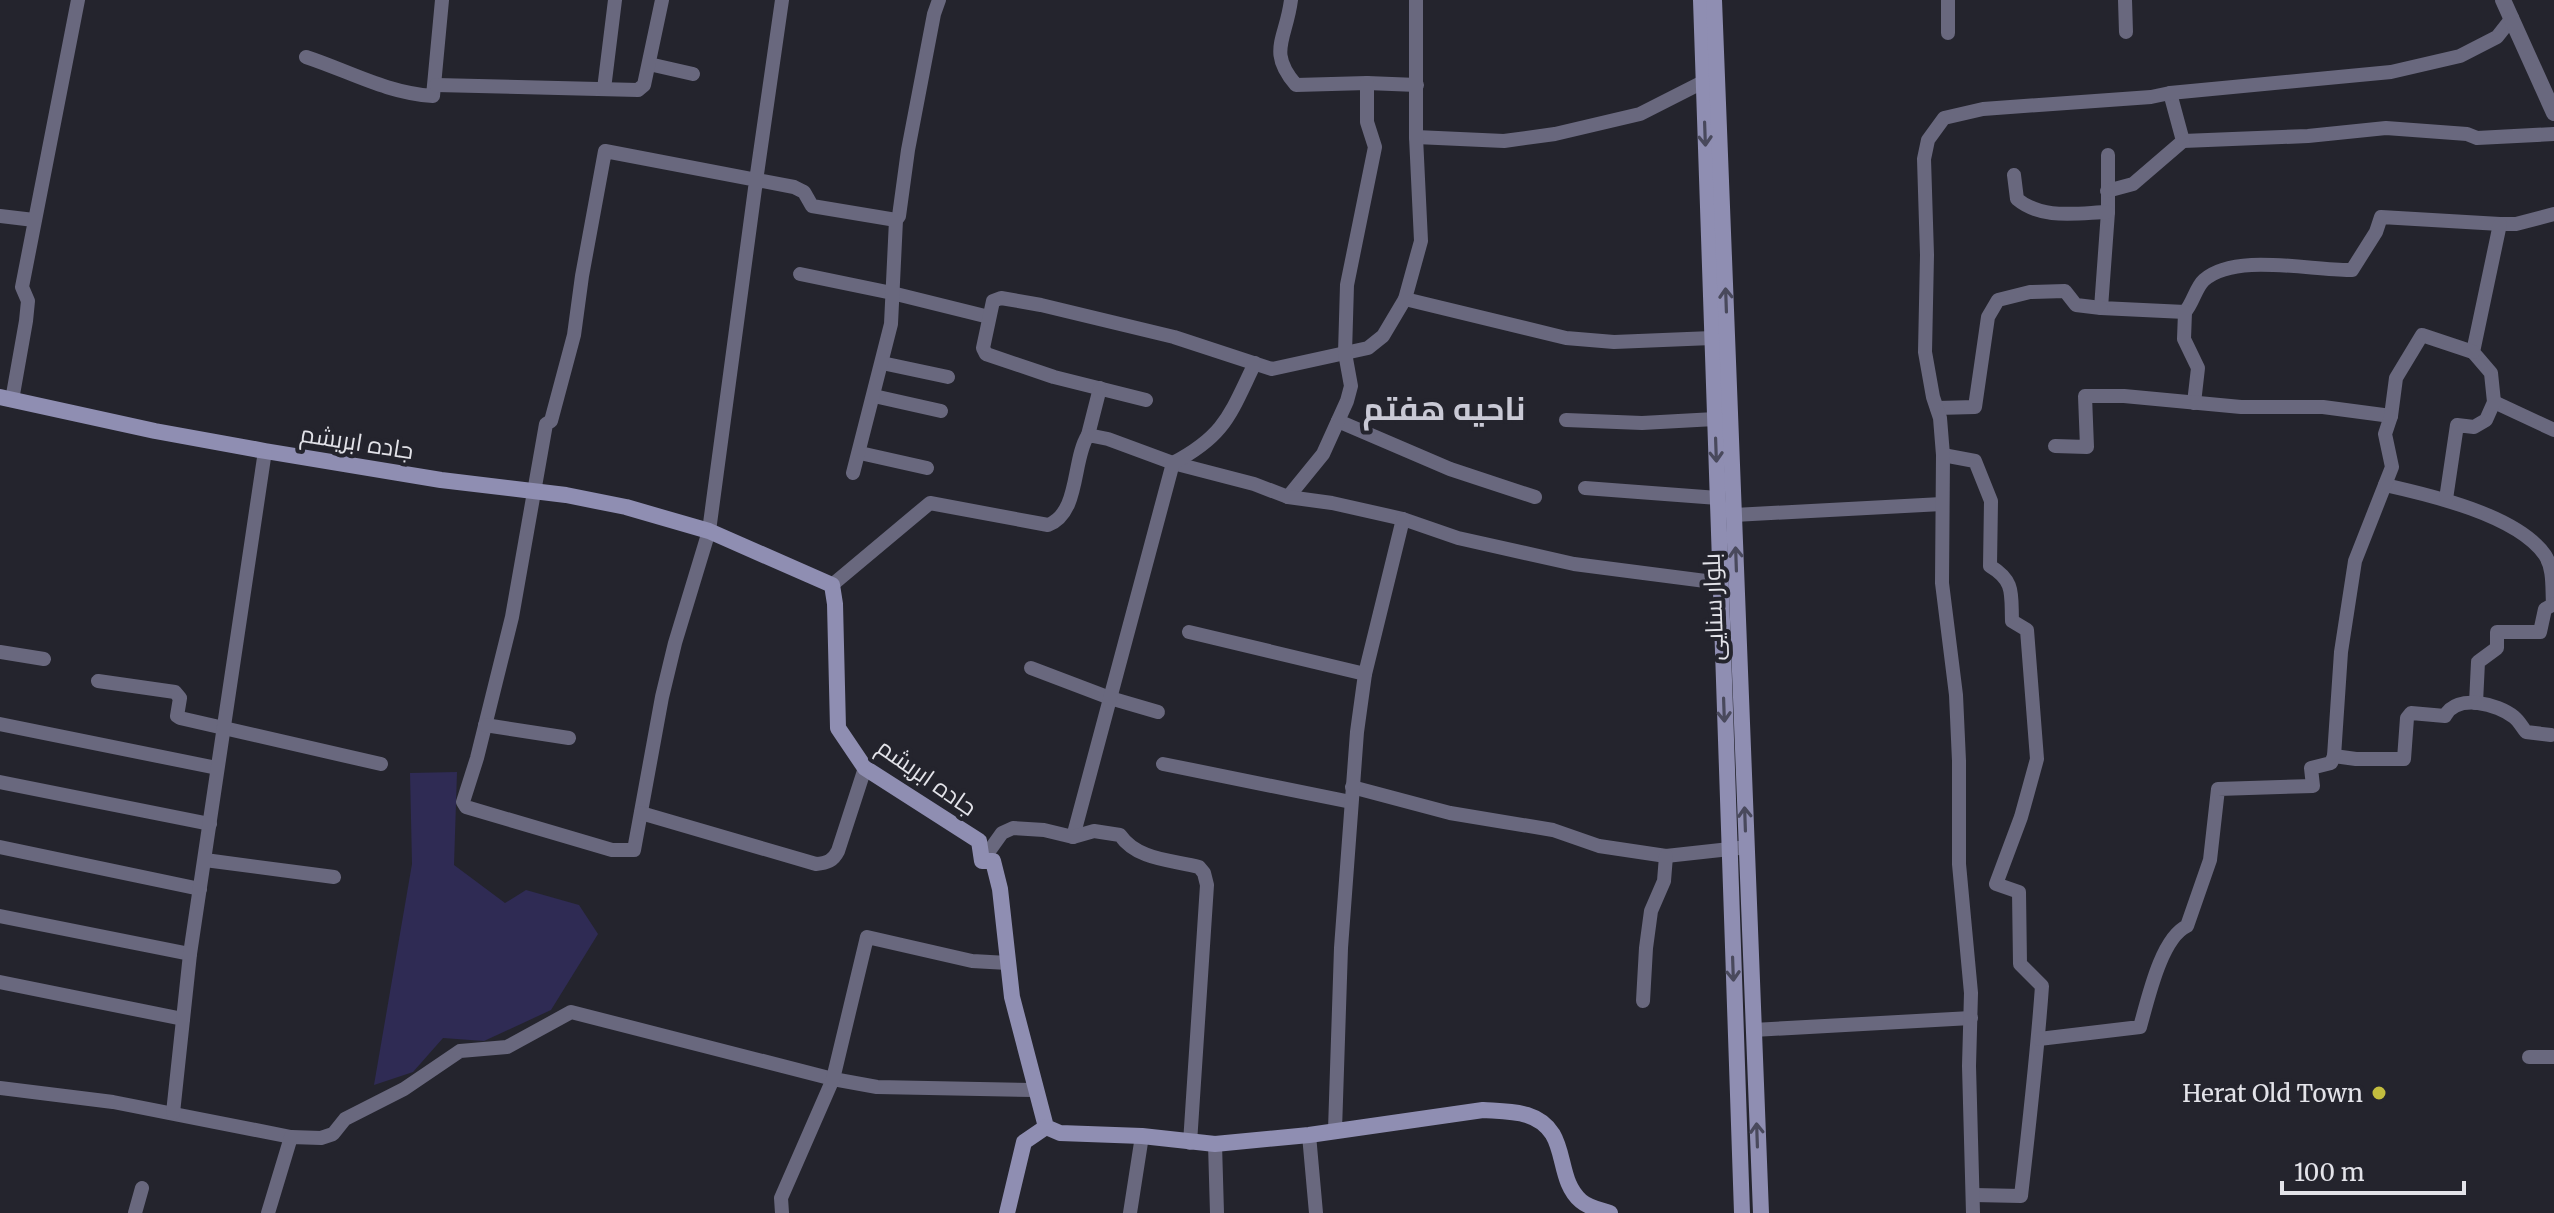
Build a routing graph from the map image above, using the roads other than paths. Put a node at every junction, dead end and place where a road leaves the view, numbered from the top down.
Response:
1 (78, 0) edge
2 (442, 0) edge
3 (615, 0) edge
4 (662, 0) edge
5 (782, 0) edge
6 (939, 0) edge
7 (1291, 0) edge
8 (1416, 0) edge
9 (1701, 0) edge
10 (1714, 0) edge
11 (1948, 0) edge
12 (2125, 0) edge
13 (2503, 0) edge
14 (2512, 18) junction
15 (2126, 32) dead end
16 (1948, 33) dead end
17 (306, 57) dead end
18 (649, 64) junction
19 (693, 74) dead end
20 (1703, 82) junction
21 (1367, 83) junction
22 (436, 85) junction
23 (1417, 85) junction
24 (604, 89) junction
25 (2170, 93) junction
26 (2554, 113) edge
27 (2554, 134) edge
28 (1416, 137) junction
29 (2183, 141) junction
30 (2108, 155) dead end
31 (2014, 175) dead end
32 (756, 181) junction
33 (2107, 191) junction
34 (2108, 212) junction
35 (2554, 214) edge
36 (0, 216) edge
37 (34, 220) junction
38 (896, 220) junction
39 (2500, 224) junction
40 (800, 274) dead end
41 (892, 293) junction
42 (1405, 299) junction
43 (2101, 308) junction
44 (2185, 312) junction
45 (989, 317) junction
46 (1712, 338) junction
47 (2473, 352) junction
48 (1345, 353) junction
49 (882, 363) junction
50 (1255, 363) junction
51 (948, 377) dead end
52 (1100, 388) junction
53 (874, 396) junction
54 (6, 398) edge
55 (1146, 400) dead end
56 (2494, 402) junction
57 (2194, 403) junction
58 (1937, 408) junction
59 (941, 411) dead end
60 (2391, 416) junction
61 (1715, 419) junction
62 (1566, 420) dead end
63 (1338, 421) junction
64 (2554, 430) edge
65 (1088, 435) junction
66 (2055, 446) dead end
67 (265, 451) junction
68 (860, 453) junction
69 (1943, 455) junction
70 (1173, 463) junction
71 (927, 468) dead end
72 (853, 473) dead end
73 (2385, 485) junction
74 (1585, 488) dead end
75 (533, 491) junction
76 (1288, 497) junction
77 (1535, 497) dead end
78 (1718, 498) junction
79 (2446, 499) junction
80 (1942, 504) junction
81 (1734, 515) junction
82 (1403, 519) junction
83 (709, 531) junction
84 (1721, 583) junction
85 (832, 585) junction
86 (2554, 604) edge
87 (1189, 632) dead end
88 (0, 652) edge
89 (44, 659) dead end
90 (1031, 668) dead end
91 (1365, 674) junction
92 (98, 681) dead end
93 (1110, 698) junction
94 (2476, 703) junction
95 (1158, 712) dead end
96 (0, 724) edge
97 (485, 725) junction
98 (223, 726) junction
99 (2551, 735) dead end
100 (569, 738) dead end
101 (2334, 756) junction
102 (381, 764) dead end
103 (1163, 764) dead end
104 (217, 768) junction
105 (865, 768) junction
106 (0, 782) edge
107 (1352, 795) junction
108 (641, 813) junction
109 (210, 824) junction
110 (1073, 837) junction
111 (0, 847) edge
112 (1746, 848) junction
113 (1728, 850) junction
114 (1666, 856) junction
115 (205, 860) junction
116 (982, 861) junction
117 (334, 877) dead end
118 (200, 889) junction
119 (0, 916) edge
120 (190, 954) junction
121 (1008, 963) junction
122 (0, 982) edge
123 (1643, 1001) dead end
124 (1971, 1018) junction
125 (183, 1019) junction
126 (1753, 1030) junction
127 (2039, 1039) junction
128 (2529, 1057) dead end
129 (2554, 1057) edge
130 (833, 1079) junction
131 (0, 1088) edge
132 (1034, 1090) junction
133 (173, 1113) junction
134 (1046, 1127) junction
135 (1335, 1130) junction
136 (1309, 1135) junction
137 (1142, 1136) junction
138 (291, 1137) junction
139 (1190, 1143) junction
140 (1215, 1144) junction
141 (142, 1188) dead end
142 (1974, 1195) junction
143 (135, 1213) edge
144 (268, 1213) edge
145 (782, 1213) edge
146 (1007, 1213) edge
147 (1130, 1213) edge
148 (1217, 1213) edge
149 (1316, 1213) edge
150 (1610, 1213) edge
151 (1742, 1213) edge
152 (1761, 1213) edge
153 (1973, 1213) edge

1 - 37 street
2 - 22 street
3 - 24 street
4 - 18 street
5 - 32 street
6 - 38 street
7 - 21 street
8 - 23 street
9 - 20 main road, بلوار سنایی
81 -> 10 main road, بلوار سنایی
11 - 16 street
12 - 15 street
13 - 14 street
14 - 25 street
14 - 26 street
17 - 22 street
18 - 19 street
18 - 24 street
20 - 28 street
20 -> 46 main road, بلوار سنایی
21 - 23 street
21 - 48 street
22 - 24 street
23 - 28 street
25 - 29 street
25 - 58 street
27 - 29 street
28 - 42 street
29 - 33 street
30 - 33 street
31 - 34 street
32 - 38 street
32 - 75 street
32 - 83 street
33 - 34 street
34 - 43 street
35 - 39 street
36 - 37 street
37 - 54 street
38 - 41 street
39 - 44 street
39 - 47 street
40 - 41 street
41 - 45 street
41 - 49 street
42 - 46 street
42 - 48 street
43 - 44 street
43 - 58 street
44 - 57 street
45 - 50 street
45 - 52 street
46 - 61 main road, بلوار سنایی
47 - 56 street
47 - 60 street
48 - 50 street
48 - 63 street
49 - 51 street
49 - 53 street
50 - 70 street
52 - 55 street
52 - 65 street
53 - 59 street
53 - 68 street
54 - 67 main road, جاده ابریشم
56 - 64 street
56 - 79 street
57 - 60 street
57 - 66 street
58 - 69 street
60 - 73 street
61 - 62 street
61 -> 78 main road, بلوار سنایی
63 - 76 street
63 - 77 street
65 - 70 street
65 - 85 street
67 - 75 main road, جاده ابریشم
67 - 98 street
68 - 71 street
68 - 72 street
69 - 80 street
69 - 127 street
70 - 76 street
70 - 93 street
73 - 79 street
73 - 101 street
74 - 78 street
75 - 83 main road, جاده ابریشم
75 - 97 street
76 - 82 street
78 - 84 main road, بلوار سنایی
79 - 86 street
80 - 81 street
80 - 124 street
112 -> 81 main road, بلوار سنایی
82 - 84 street
82 - 91 street
83 - 85 main road, جاده ابریشم
83 - 108 street
84 -> 113 main road, بلوار سنایی
85 - 105 main road, جاده ابریشم
86 - 94 street
87 - 91 street
88 - 89 street
90 - 93 street
91 - 107 street
92 - 98 street
93 - 95 street
93 - 110 street
94 - 99 street
94 - 101 street
96 - 104 street
97 - 100 street
97 - 108 street
98 - 102 street
98 - 104 street
101 - 127 street
103 - 107 street
104 - 109 street
105 - 108 street
105 - 116 main road, جاده ابریشم
106 - 109 street
107 - 114 street
107 - 135 street
109 - 115 street
110 - 116 street
110 - 139 street
111 - 118 street
112 - 113 street
112 - 126 main road, بلوار سنایی
113 - 114 street
113 -> 151 main road, بلوار سنایی
114 - 123 street
115 - 117 street
115 - 118 street
116 - 121 main road, جاده ابریشم
118 - 120 street
119 - 120 street
120 - 125 street
121 - 130 street
121 - 132 main road, جاده ابریشم
122 - 125 street
124 - 126 street
124 - 142 street
125 - 133 street
152 -> 126 main road, بلوار سنایی
127 - 142 street
128 - 129 street
130 - 132 street
130 - 138 street
130 - 145 street
131 - 133 street
132 - 134 main road, جاده ابریشم
133 - 138 street
134 - 137 main road
134 - 146 main road
135 - 136 main road
135 - 150 main road
136 - 140 main road
136 - 149 street
137 - 139 main road
137 - 147 street
138 - 144 street
139 - 140 main road
140 - 148 street
141 - 143 street
142 - 153 street

